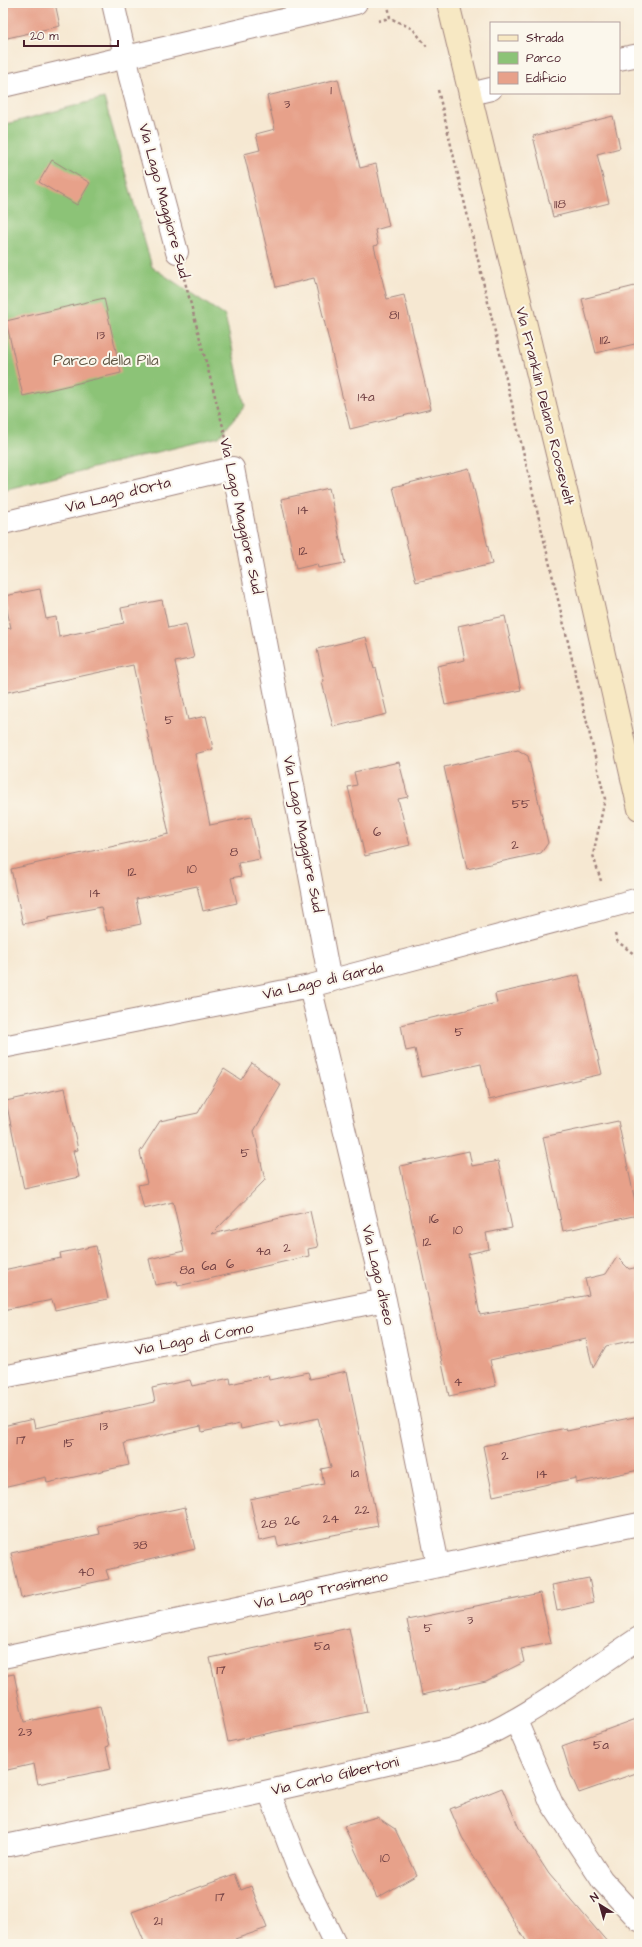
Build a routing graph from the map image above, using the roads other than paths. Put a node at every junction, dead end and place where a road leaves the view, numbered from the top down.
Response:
1 (113, 3) edge
2 (356, 3) edge
3 (448, 3) edge
4 (639, 55) edge
5 (126, 56) junction
6 (620, 59) edge
7 (3, 86) edge
8 (490, 90) edge
9 (470, 94) junction
10 (177, 252) road end
11 (233, 468) joint
12 (3, 523) edge
13 (639, 809) edge
14 (639, 899) edge
15 (330, 981) junction
16 (310, 986) junction
17 (3, 1048) edge
18 (385, 1300) junction
19 (3, 1377) edge
20 (639, 1524) edge
21 (438, 1565) junction
22 (639, 1638) edge
23 (3, 1657) edge
24 (516, 1721) junction
25 (268, 1791) junction
26 (3, 1845) edge
27 (639, 1920) edge
28 (335, 1944) edge

1 - 5 street, Via Lago Maggiore Sud
2 - 5 street
3 - 9 main road, Via Franklin Delano Roosevelt
4 - 6 street
5 - 7 street
5 - 10 street, Via Lago Maggiore Sud
8 - 9 street
9 - 13 main road, Via Franklin Delano Roosevelt
11 - 12 street, Via Lago d'Orta
11 - 15 street, Via Lago Maggiore Sud
14 - 15 street, Via Lago di Garda
15 - 16 street, Via Lago di Garda
16 - 17 street, Via Lago di Garda
16 - 18 street, Via Lago d'Iseo
18 - 19 street, Via Lago di Como
18 - 21 street, Via Lago d'Iseo
20 - 21 street, Via Lago Trasimeno
21 - 23 street, Via Lago Trasimeno
22 - 24 street, Via Carlo Gibertoni
24 - 25 street, Via Carlo Gibertoni
24 - 27 street
25 - 26 street, Via Carlo Gibertoni
25 - 28 street

